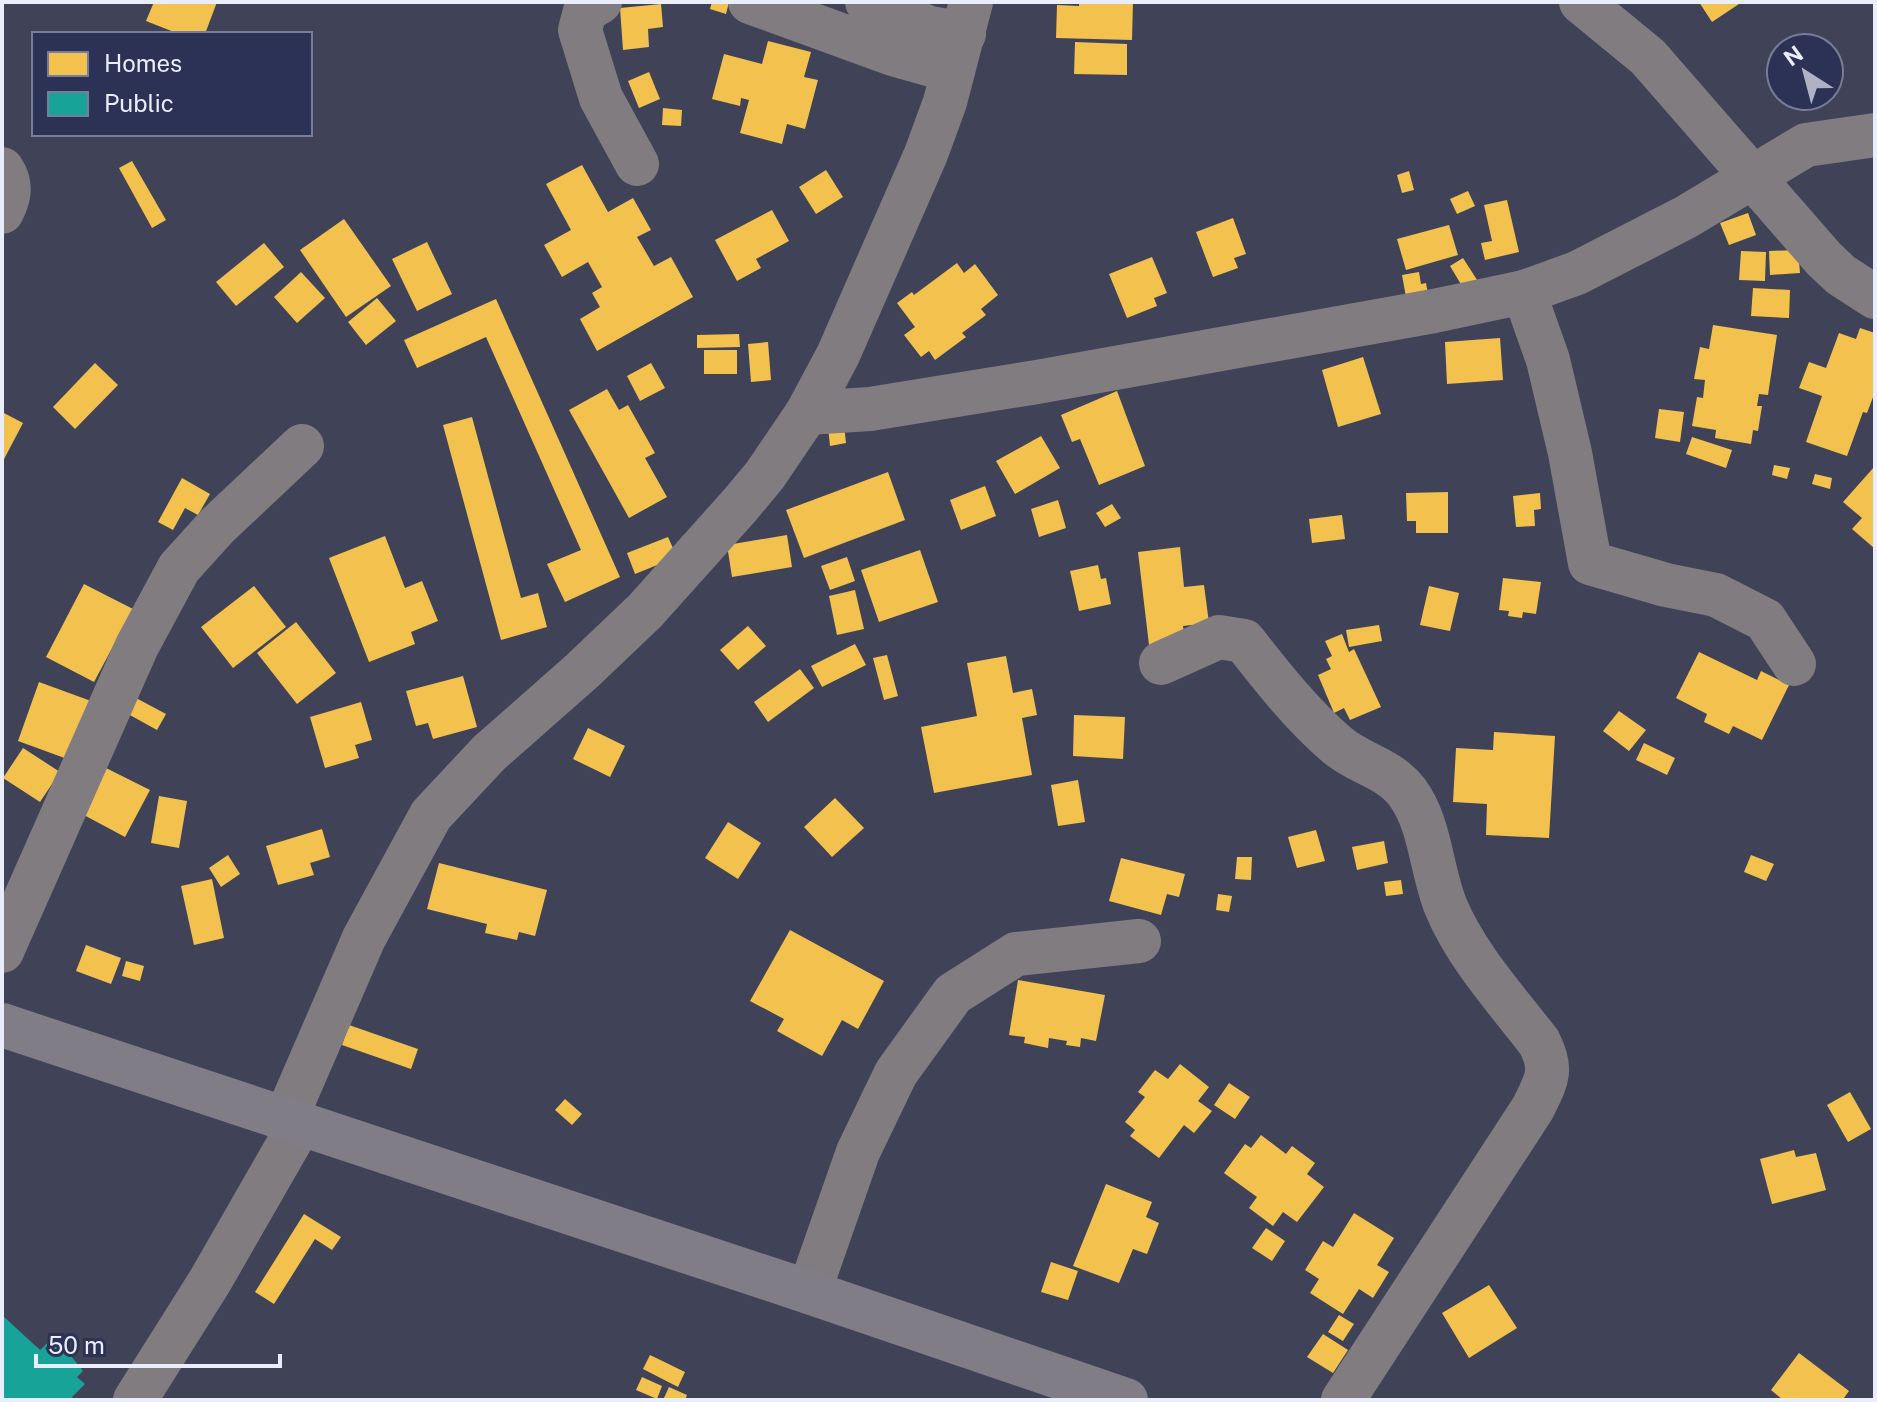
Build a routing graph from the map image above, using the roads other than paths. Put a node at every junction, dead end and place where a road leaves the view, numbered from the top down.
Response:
1 (600, 2) edge
2 (750, 2) edge
3 (867, 2) edge
4 (1581, 2) edge
5 (963, 36) edge
6 (1875, 135) edge
7 (637, 164) dead end
8 (2, 169) edge
9 (1752, 177) junction
10 (2, 212) edge
11 (1524, 292) junction
12 (1875, 297) edge
13 (807, 413) junction
14 (302, 446) dead end
15 (1161, 663) dead end
16 (1794, 664) dead end
17 (1139, 941) dead end
18 (2, 951) edge
19 (2, 1025) edge
20 (293, 1121) junction
21 (809, 1292) junction
22 (1106, 1397) edge
23 (135, 1400) edge
24 (1343, 1400) edge

1 - 7 street
2 - 5 street
3 - 5 street
4 - 9 street
5 - 13 street
6 - 9 street
8 - 10 street
9 - 11 street
9 - 12 street
11 - 13 street
11 - 16 street
13 - 20 street
14 - 18 street
15 - 24 street
17 - 21 street
19 - 20 main road
20 - 21 main road
20 - 23 street
21 - 22 main road

